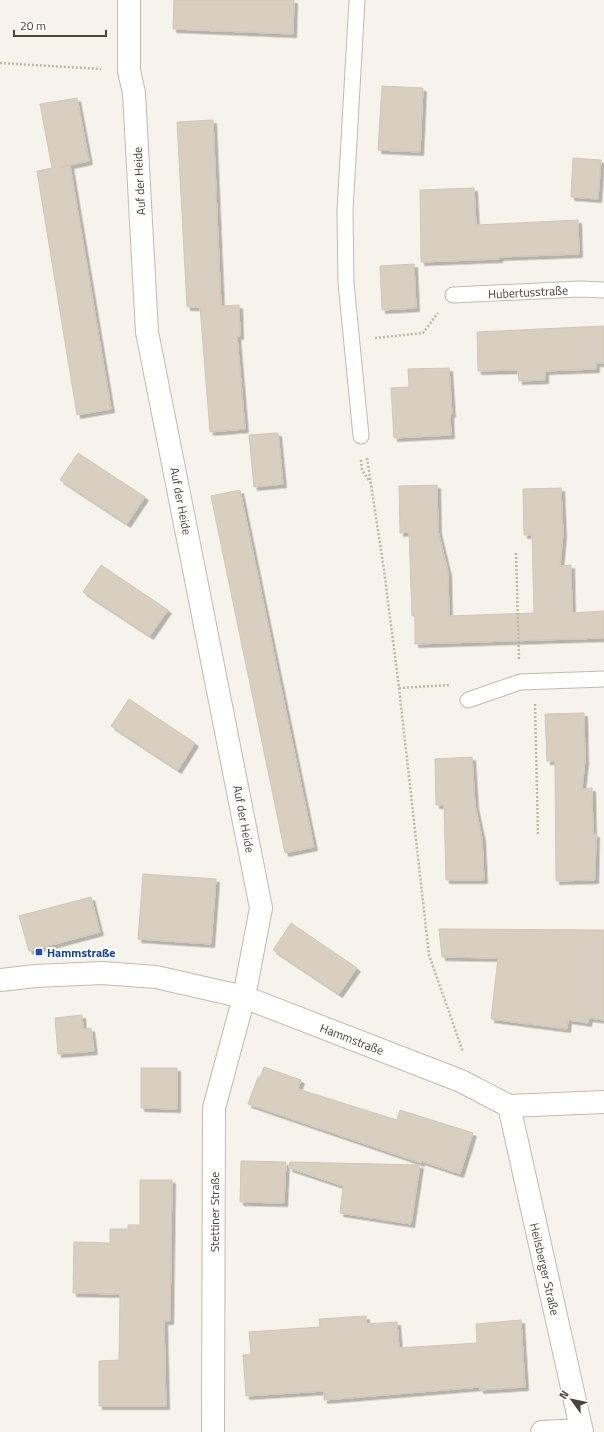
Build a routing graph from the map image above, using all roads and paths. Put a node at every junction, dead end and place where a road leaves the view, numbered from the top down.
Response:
1 (129, 0) edge
2 (357, 0) edge
3 (0, 63) edge
4 (129, 71) junction
5 (604, 290) edge
6 (453, 295) joint
7 (351, 340) junction
8 (361, 436) dead end
9 (367, 455) dead end
10 (516, 553) dead end
11 (604, 679) edge
12 (527, 682) junction
13 (399, 688) junction
14 (468, 700) joint
15 (538, 835) dead end
16 (0, 980) edge
17 (244, 997) junction
18 (461, 1081) junction
19 (604, 1102) edge
20 (509, 1106) junction
21 (581, 1431) edge
22 (212, 1432) edge
23 (542, 1432) edge

1 - 4 street, Auf der Heide
2 - 7 lane
3 - 4 path
4 - 17 street, Auf der Heide
5 - 6 lane, Hubertusstraße
6 - 7 path
7 - 8 lane
9 - 13 path
10 - 12 path
11 - 12 lane
12 - 14 lane
12 - 15 path
13 - 14 path
13 - 18 path
16 - 17 street, Hammstraße
17 - 18 street, Hammstraße
17 - 22 street, Stettiner Straße
18 - 20 street, Hammstraße
19 - 20 street, Hammstraße
20 - 21 street, Heilsberger Straße
21 - 23 street

